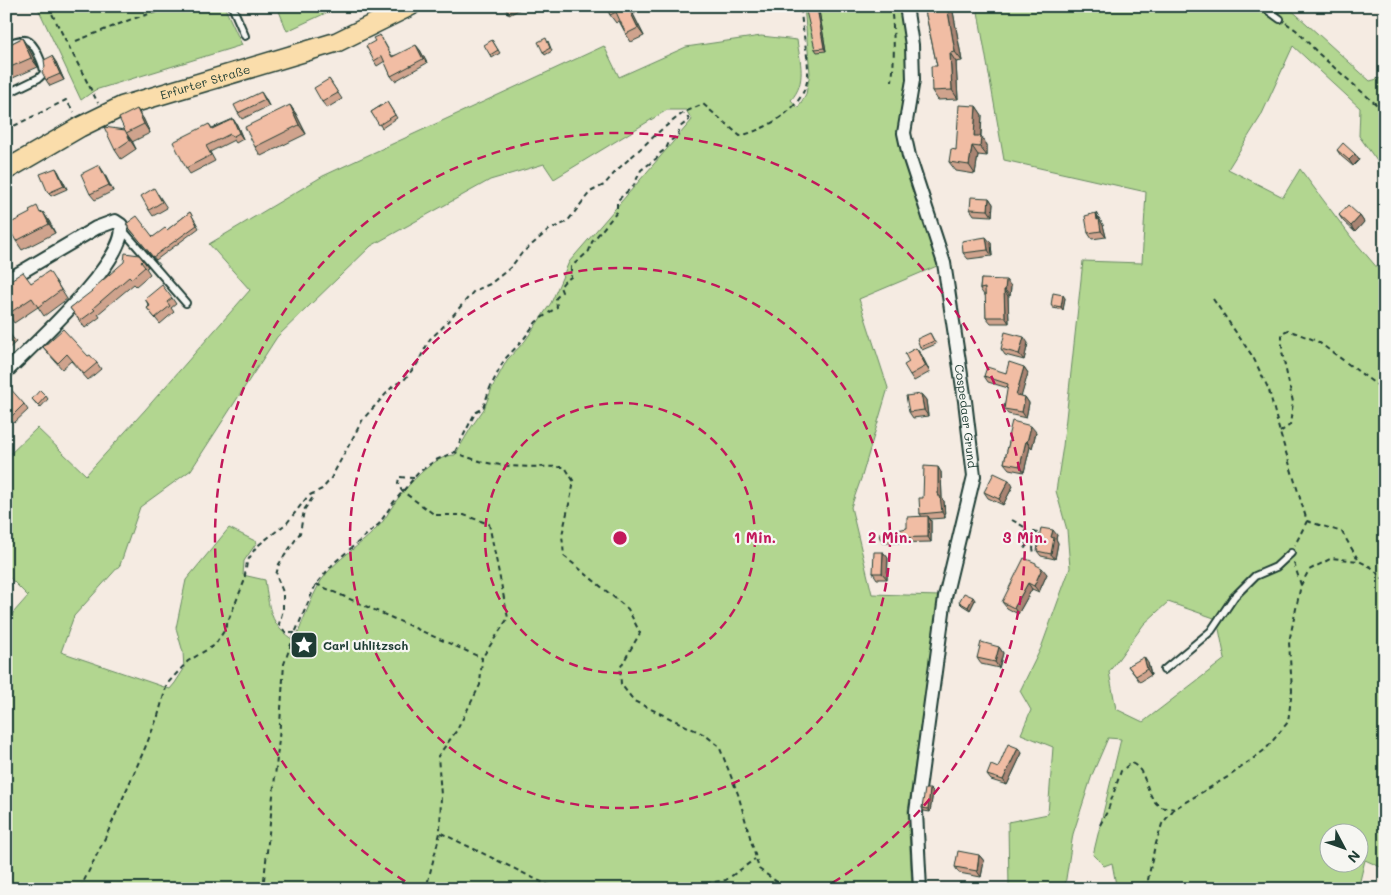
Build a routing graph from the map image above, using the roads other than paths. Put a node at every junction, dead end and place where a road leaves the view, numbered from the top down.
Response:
1 (232, 6) edge
2 (410, 6) edge
3 (906, 6) edge
4 (1265, 6) edge
5 (1280, 19) road end
6 (245, 36) dead end
7 (6, 44) edge
8 (6, 94) edge
9 (6, 170) edge
10 (122, 229) junction
11 (6, 281) edge
12 (186, 303) dead end
13 (6, 372) edge
14 (1291, 553) road end
15 (1164, 670) dead end
16 (920, 889) edge

1 - 6 lane
2 - 9 main road, Erfurter Straße
3 - 16 street, Cospedaer Grund
4 - 5 lane
7 - 8 lane
10 - 11 street
10 - 12 lane
10 - 13 street
14 - 15 lane

